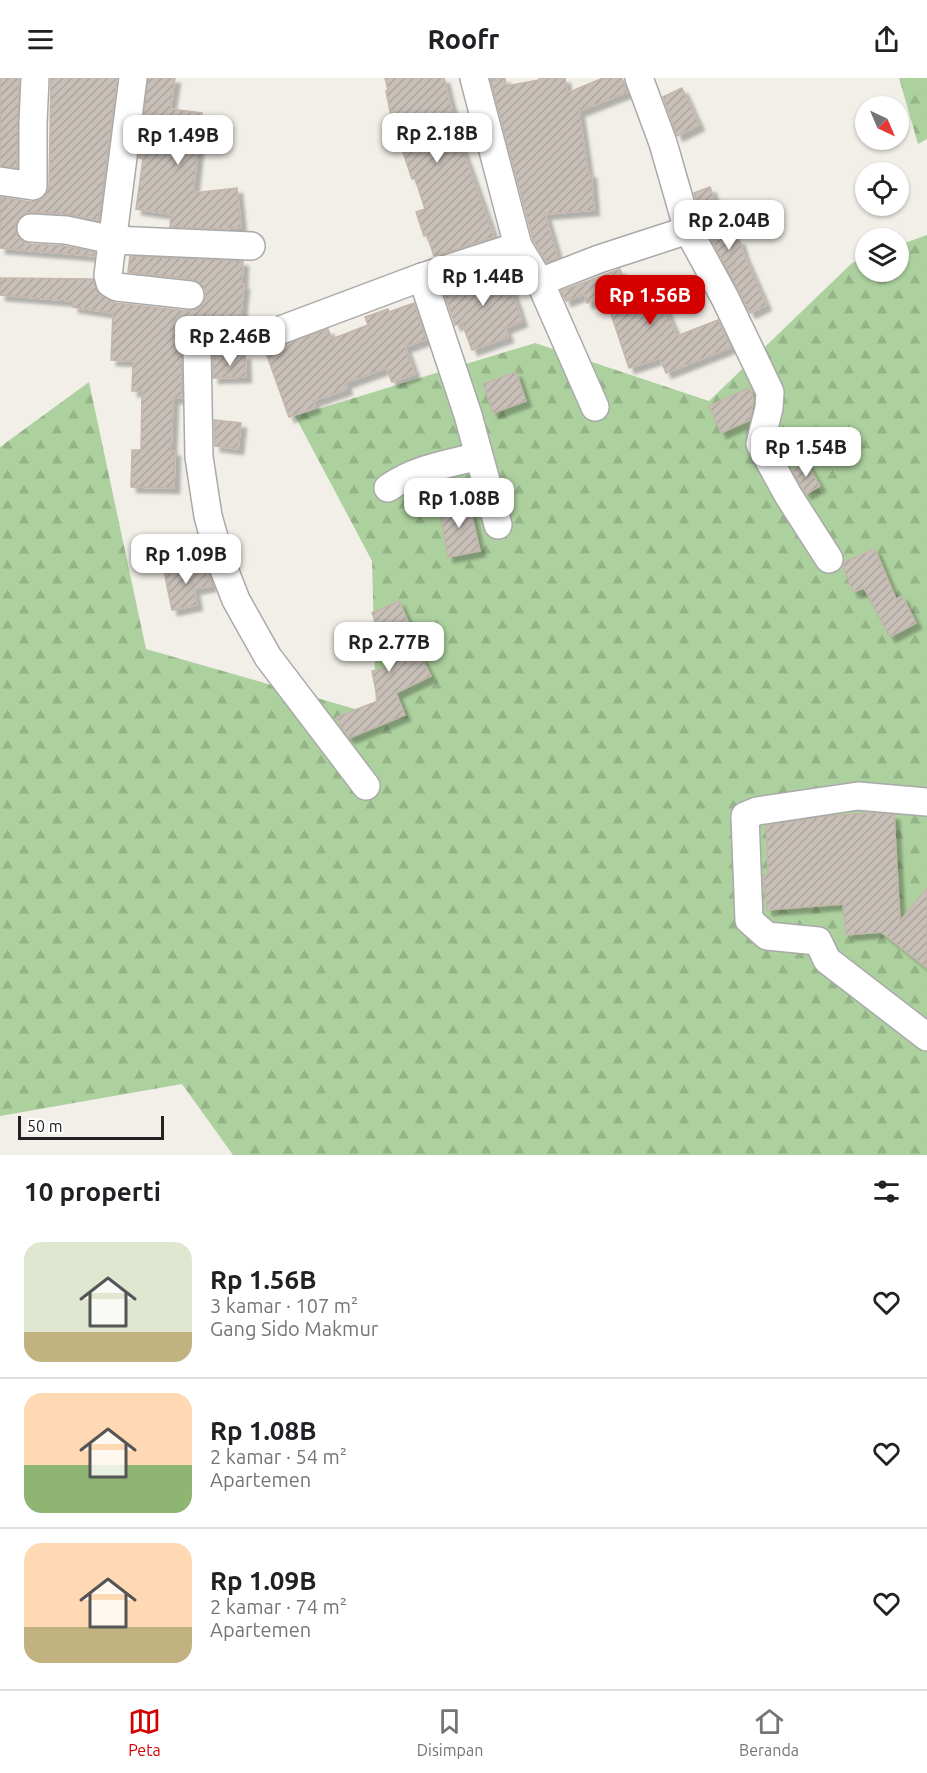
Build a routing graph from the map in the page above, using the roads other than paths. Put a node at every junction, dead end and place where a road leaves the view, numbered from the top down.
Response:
1 (35, 78) edge
2 (133, 78) edge
3 (474, 78) edge
4 (639, 78) edge
5 (0, 181) edge
6 (33, 186) junction
7 (688, 230) junction
8 (112, 240) junction
9 (251, 246) dead end
10 (518, 246) junction
11 (423, 277) junction
12 (540, 282) junction
13 (190, 295) dead end
14 (595, 407) dead end
15 (479, 456) junction
16 (388, 488) dead end
17 (498, 525) dead end
18 (830, 559) dead end
19 (366, 786) dead end
20 (927, 802) edge
21 (927, 1037) edge

1 - 6 street
2 - 8 street
3 - 10 street
4 - 7 street
5 - 6 street
6 - 8 street
7 - 12 street
7 - 18 street
8 - 9 street
8 - 13 street
10 - 11 street
10 - 12 street
11 - 15 street
11 - 19 street
12 - 14 street
15 - 16 street
15 - 17 street
20 - 21 street

